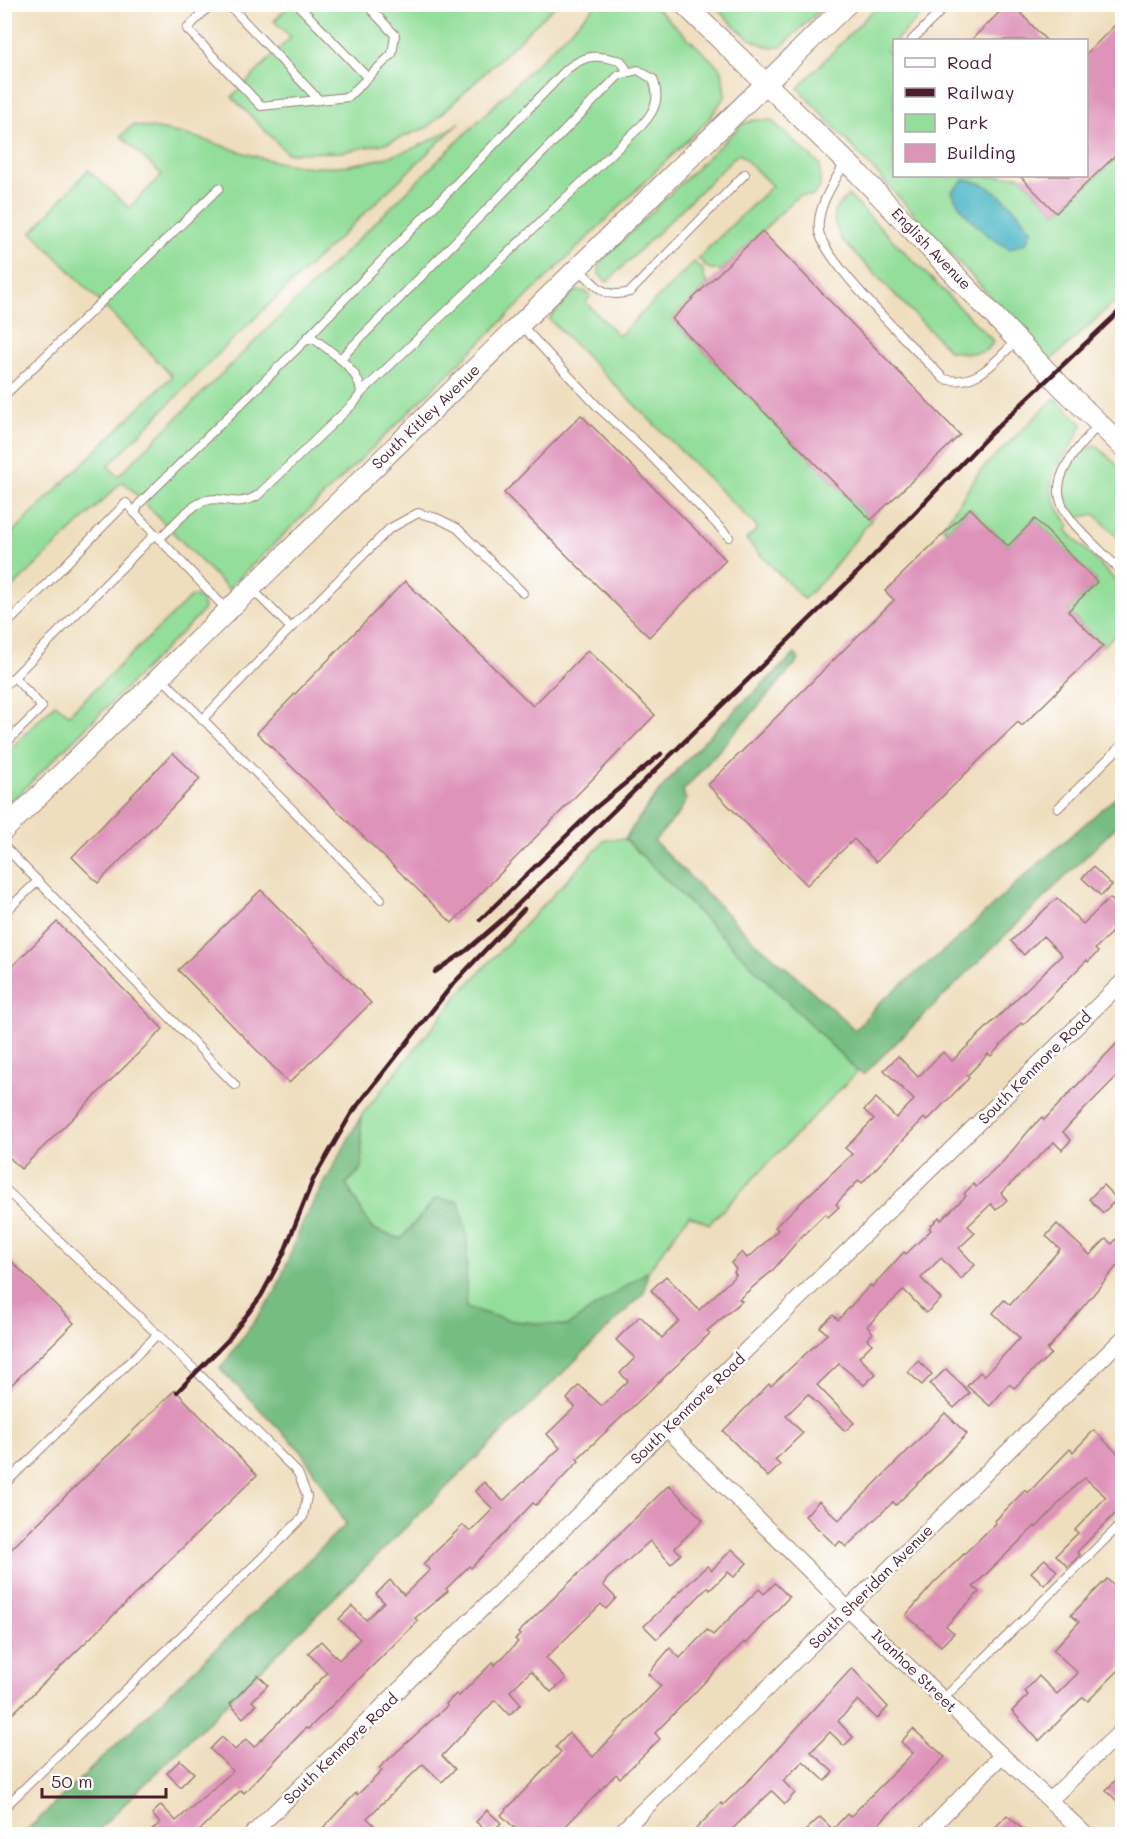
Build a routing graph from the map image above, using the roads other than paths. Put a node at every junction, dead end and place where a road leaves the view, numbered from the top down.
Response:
1 (211, 4) edge
2 (228, 4) edge
3 (297, 4) edge
4 (366, 4) edge
5 (684, 4) edge
6 (847, 4) edge
7 (948, 4) edge
8 (913, 39) edge
9 (628, 72) junction
10 (368, 78) junction
11 (767, 84) junction
12 (319, 100) junction
13 (846, 161) junction
14 (746, 174) dead end
15 (219, 188) dead end
16 (578, 268) junction
17 (520, 325) junction
18 (305, 340) junction
19 (1017, 340) junction
20 (340, 359) junction
21 (362, 393) junction
22 (4, 396) edge
23 (1100, 424) junction
24 (1122, 446) edge
25 (135, 513) junction
26 (157, 537) junction
27 (729, 537) dead end
28 (1122, 572) edge
29 (251, 588) junction
30 (523, 593) dead end
31 (228, 611) junction
32 (4, 627) edge
33 (291, 628) junction
34 (14, 677) junction
35 (160, 677) junction
36 (4, 686) edge
37 (202, 720) junction
38 (4, 745) edge
39 (1122, 745) edge
40 (1058, 808) dead end
41 (4, 830) edge
42 (4, 846) edge
43 (38, 881) junction
44 (381, 899) dead end
45 (4, 913) edge
46 (1117, 987) edge
47 (1122, 1004) edge
48 (235, 1086) dead end
49 (4, 1188) edge
50 (158, 1335) junction
51 (1122, 1339) edge
52 (668, 1430) junction
53 (4, 1485) edge
54 (1122, 1523) edge
55 (848, 1609) junction
56 (944, 1699) junction
57 (1122, 1730) edge
58 (1002, 1755) junction
59 (1050, 1800) junction
60 (4, 1808) edge
61 (252, 1834) edge
62 (619, 1834) edge
63 (925, 1834) edge
64 (1085, 1834) edge

1 - 12 lane
2 - 12 lane
3 - 10 lane
4 - 10 lane
5 - 11 street, English Avenue
6 - 11 street, South Kitley Avenue
7 - 8 lane
9 - 18 lane
9 - 20 lane
9 - 21 lane
10 - 12 lane
11 - 13 street, English Avenue
11 - 16 street, South Kitley Avenue
13 - 19 street, English Avenue
13 - 19 lane
14 - 16 lane
15 - 22 lane
16 - 17 street, South Kitley Avenue
17 - 27 lane
17 - 29 street, South Kitley Avenue
18 - 20 lane
18 - 25 lane
19 - 23 street, English Avenue
20 - 21 lane
21 - 26 lane
23 - 24 street, English Avenue
23 - 28 lane
25 - 26 lane
25 - 32 lane
26 - 31 lane
26 - 34 lane
29 - 31 street, South Kitley Avenue
29 - 33 lane
30 - 33 lane
31 - 35 street, South Kitley Avenue
33 - 37 lane
34 - 36 lane
34 - 38 lane
35 - 37 lane
35 - 41 street, South Kitley Avenue
37 - 44 lane
39 - 40 lane
42 - 43 lane
43 - 45 lane
43 - 48 lane
46 - 47 street
46 - 52 street, South Kenmore Road
49 - 50 lane
50 - 53 lane
50 - 60 lane
51 - 55 street, South Sheridan Avenue
52 - 55 street, Ivanhoe Street
52 - 61 street, South Kenmore Road
54 - 56 lane
55 - 56 street, Ivanhoe Street
55 - 62 street, South Sheridan Avenue
56 - 58 street, Ivanhoe Street
57 - 59 street
58 - 59 street, Ivanhoe Street
58 - 63 street
59 - 64 street, Ivanhoe Street

